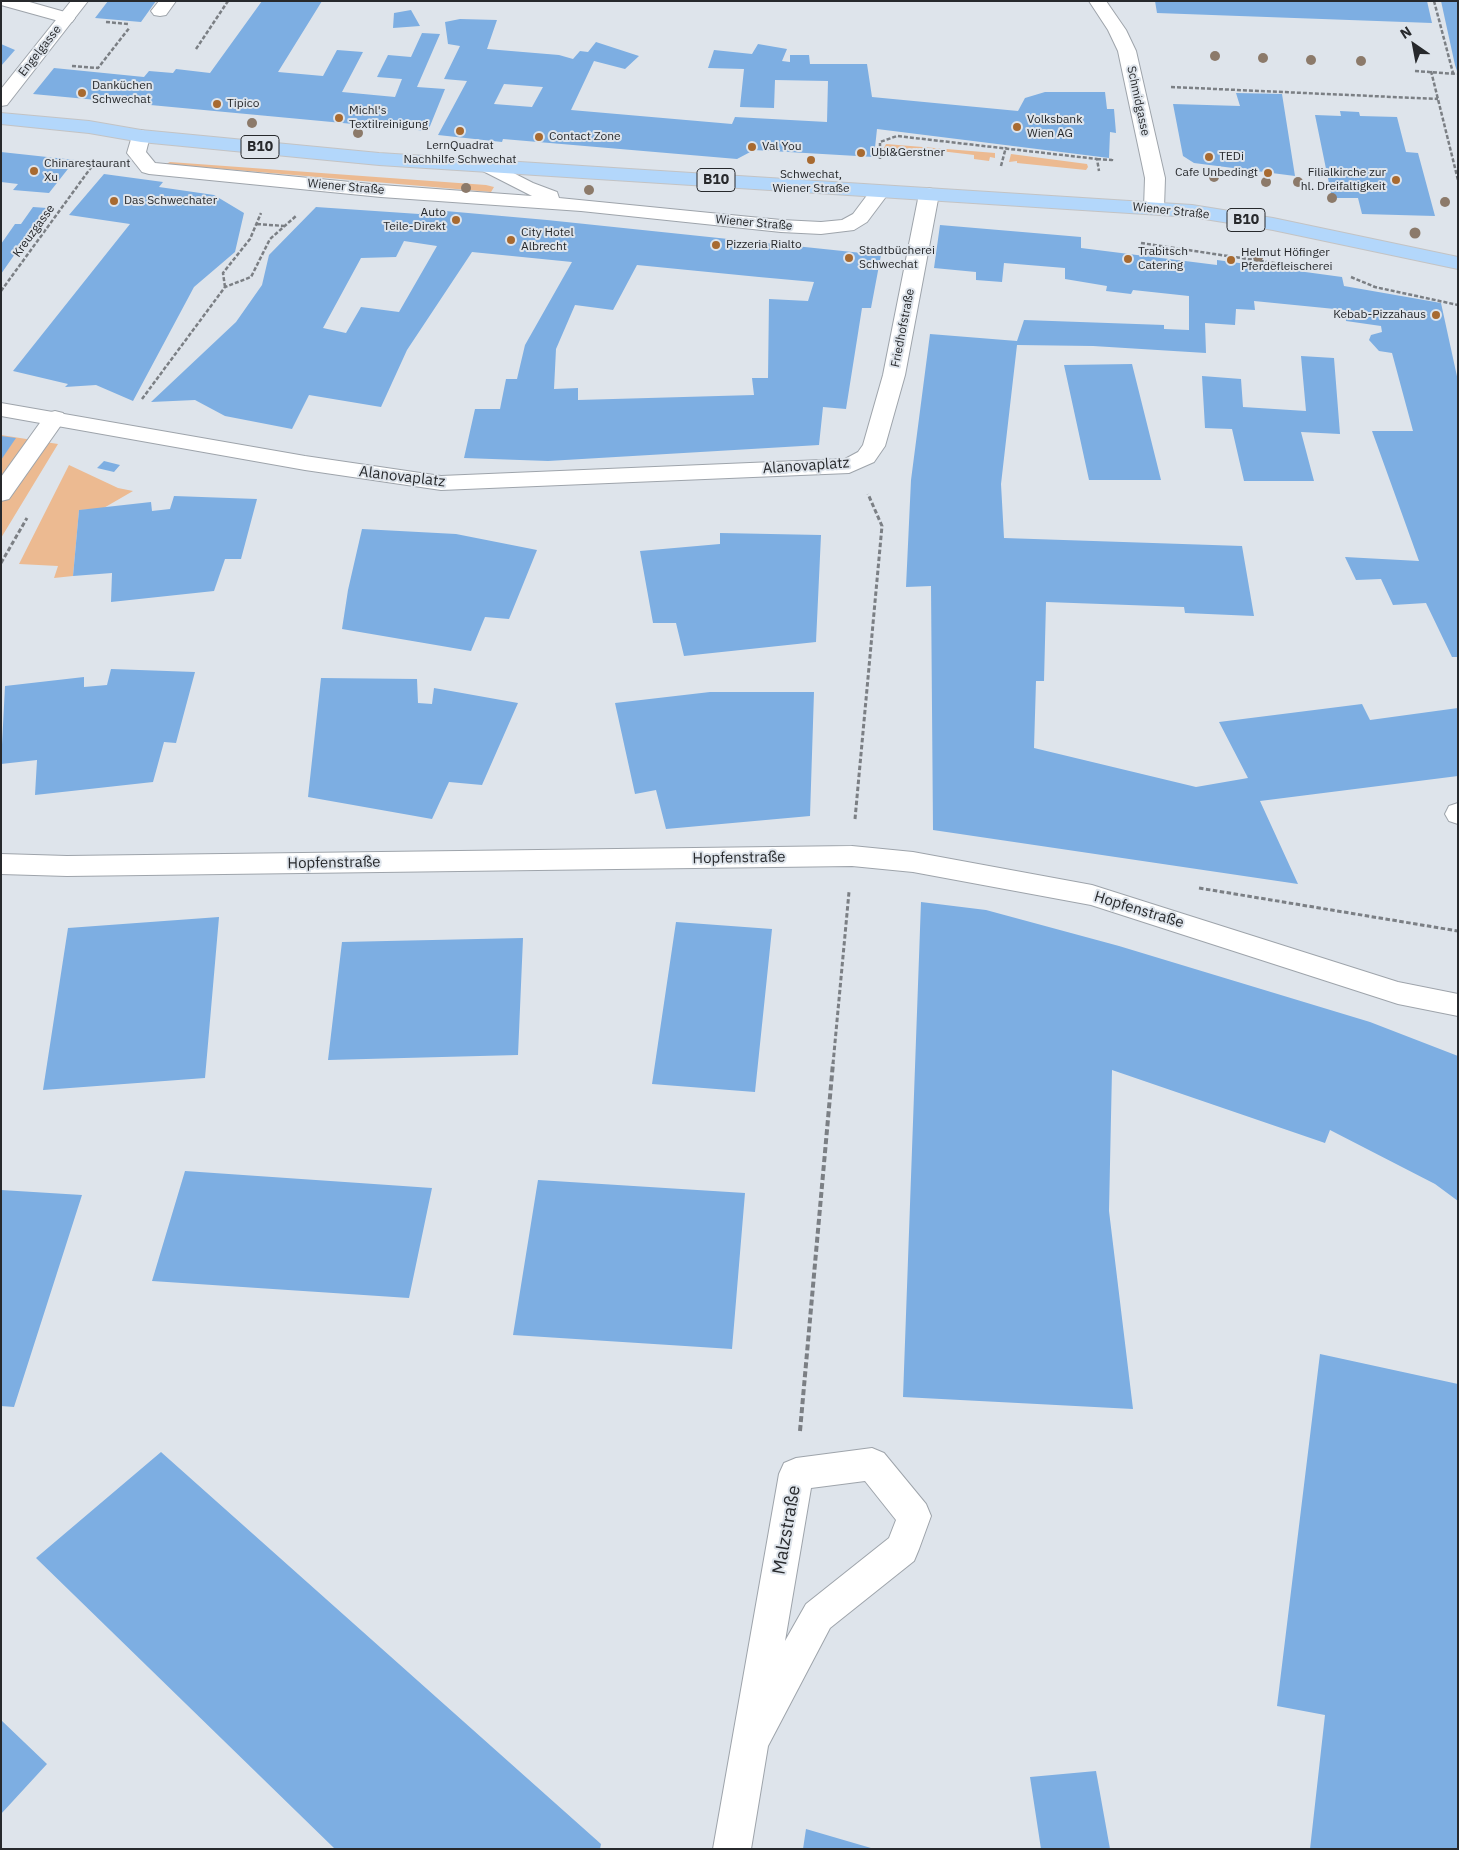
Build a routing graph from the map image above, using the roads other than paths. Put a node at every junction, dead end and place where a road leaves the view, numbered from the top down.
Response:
1 (6, 1) edge
2 (80, 1) edge
3 (1097, 1) edge
4 (66, 18) junction
5 (1, 101) edge
6 (1, 118) edge
7 (141, 136) junction
8 (486, 165) junction
9 (881, 190) junction
10 (929, 194) junction
11 (581, 205) junction
12 (1154, 208) junction
13 (1458, 263) edge
14 (1, 409) edge
15 (55, 418) junction
16 (866, 457) joint
17 (1, 494) edge
18 (1, 864) edge
19 (1458, 1005) edge
20 (752, 1739) junction
21 (732, 1849) edge

1 - 4 street
2 - 4 street, Engelgasse
3 - 12 street, Schmidgasse
4 - 5 street, Engelgasse
6 - 7 main road, Wiener Straße / B10
7 - 8 main road, Wiener Straße / B10
7 - 11 street, Wiener Straße
8 - 9 main road, Wiener Straße / B10
8 - 11 street, Wiener Straße
9 - 10 main road, Wiener Straße / B10
9 - 11 street, Wiener Straße
10 - 12 main road, Wiener Straße / B10
10 - 16 street, Friedhofstraße
12 - 13 main road, Wiener Straße / B10
14 - 15 street, Alanovaplatz
15 - 16 street, Alanovaplatz
15 - 17 street
18 - 19 street, Hopfenstraße
20 - 20 street, Malzstraße
20 - 21 street, Malzstraße

